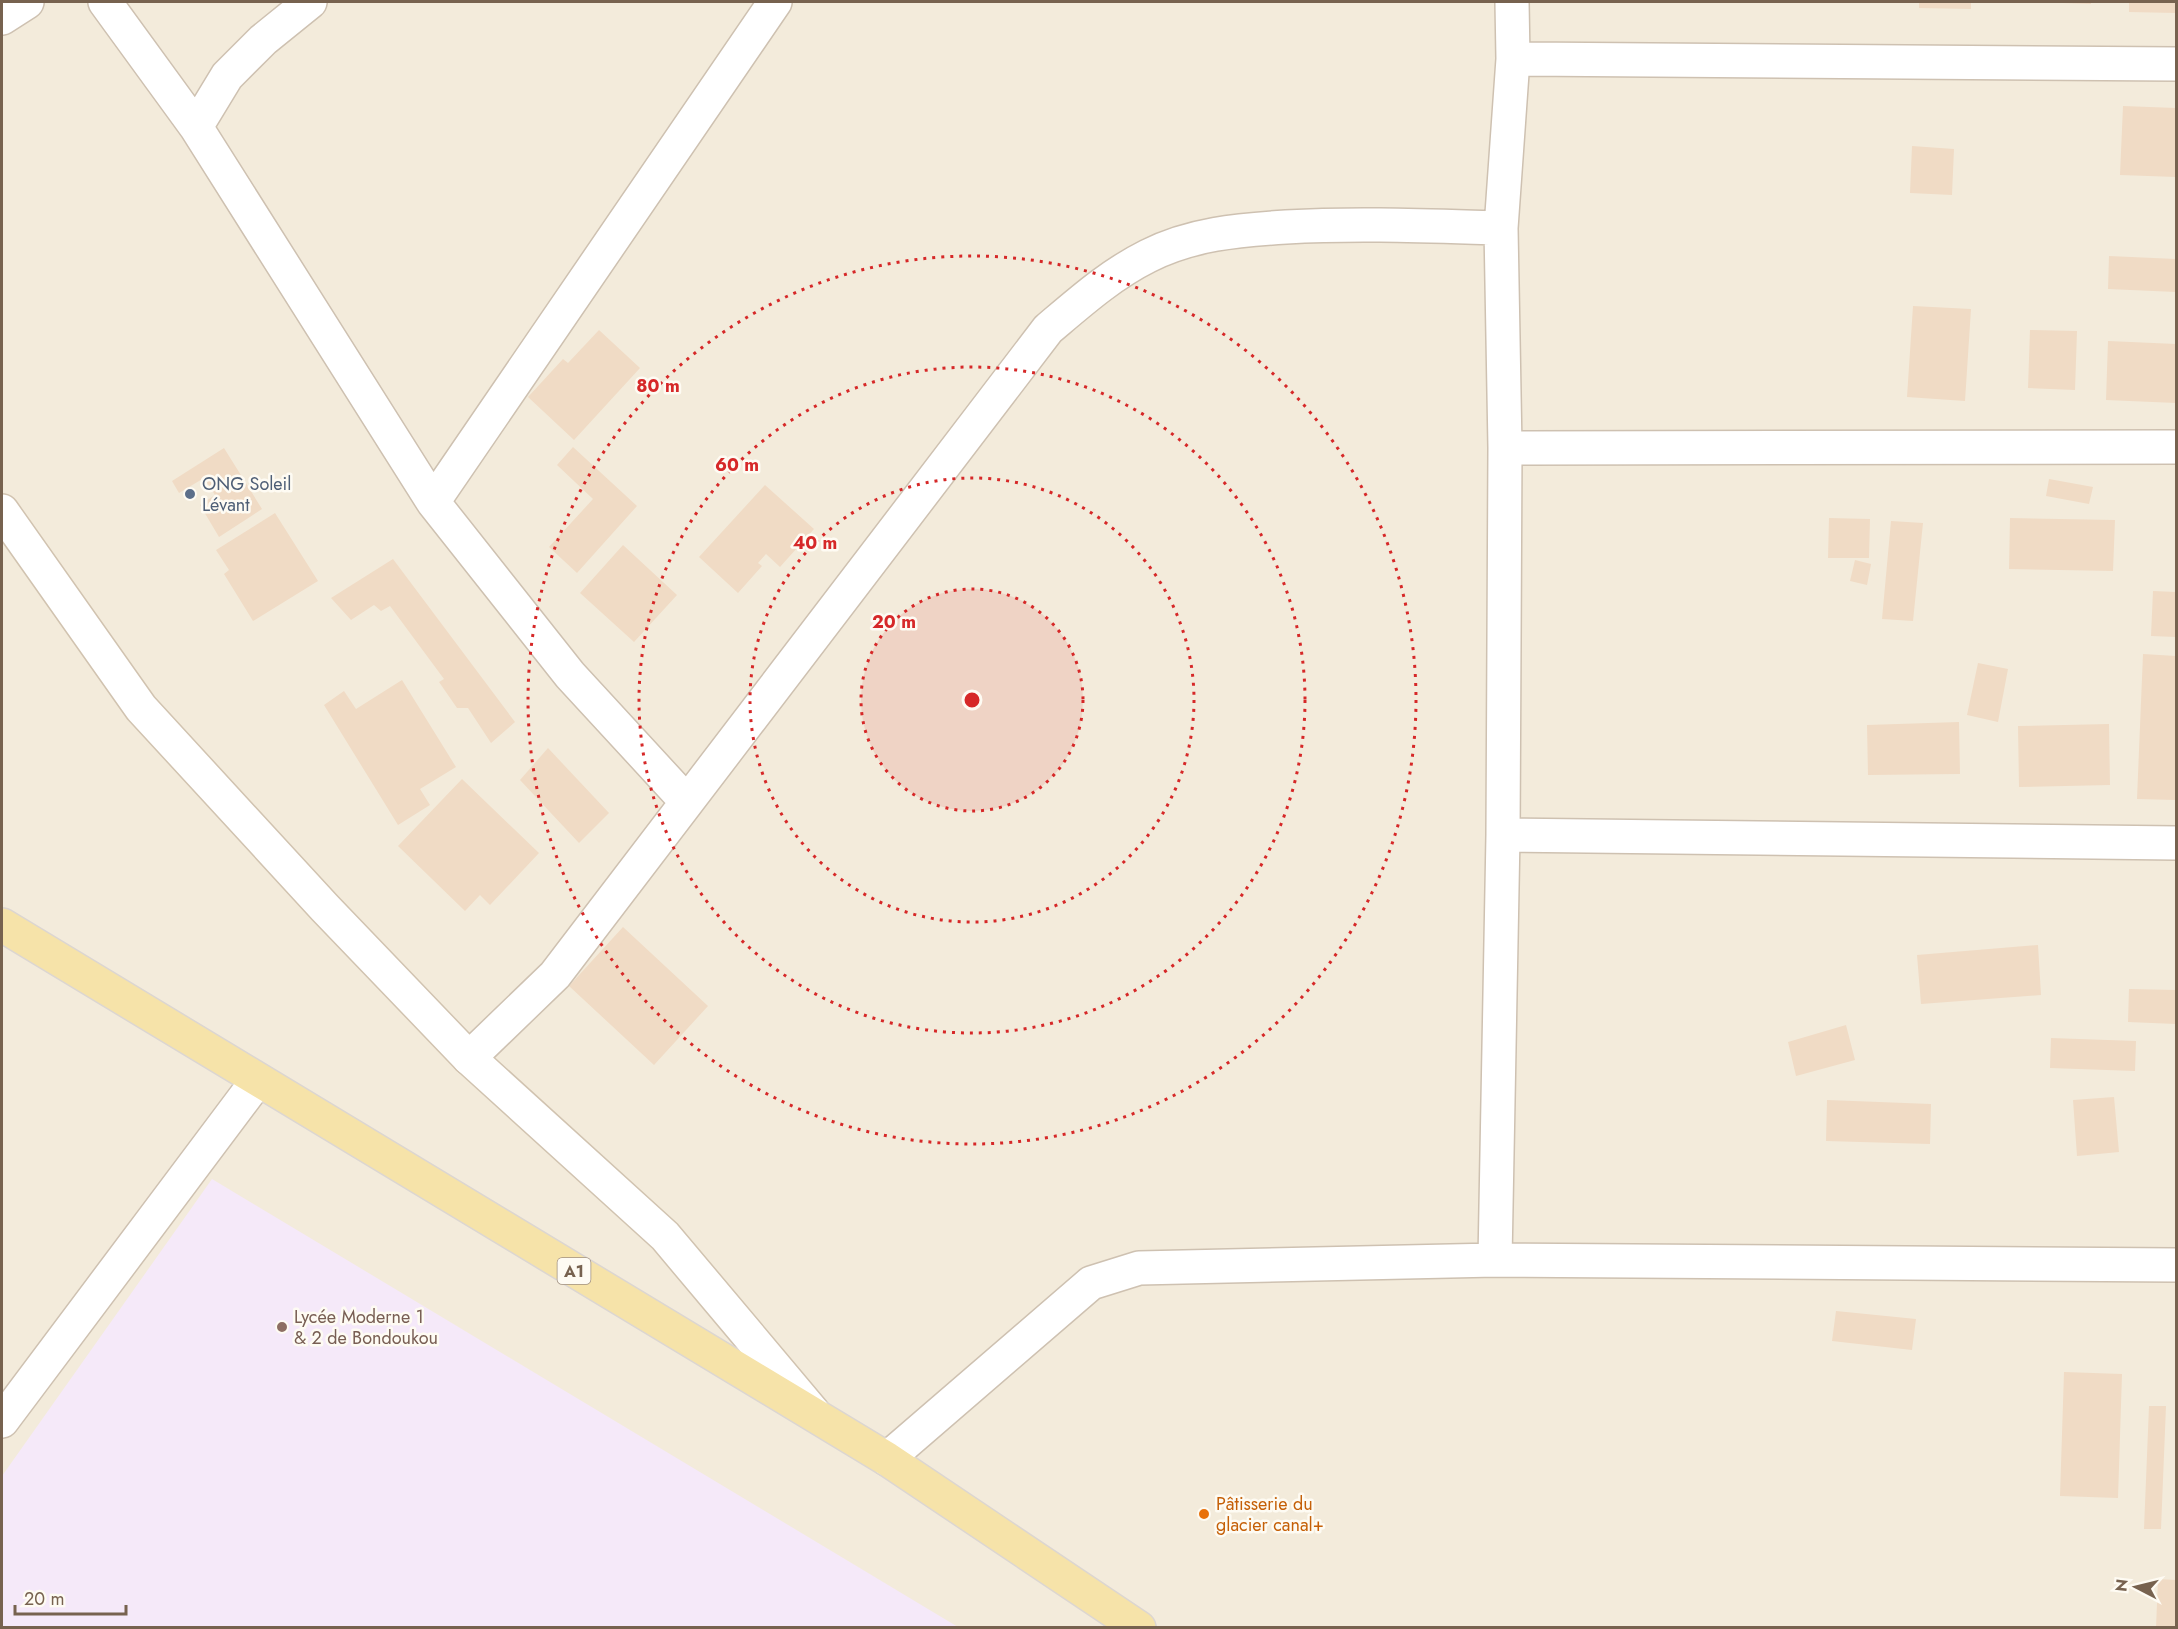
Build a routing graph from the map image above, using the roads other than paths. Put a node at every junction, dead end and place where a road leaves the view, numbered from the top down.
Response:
1 (27, 2) edge
2 (105, 2) edge
3 (310, 2) edge
4 (775, 2) edge
5 (1512, 2) edge
6 (2, 18) edge
7 (1513, 59) junction
8 (2176, 64) edge
9 (196, 127) junction
10 (1501, 228) junction
11 (2176, 447) edge
12 (1505, 448) junction
13 (433, 502) junction
14 (2, 511) edge
15 (687, 802) junction
16 (1503, 835) junction
17 (2176, 843) edge
18 (2, 925) edge
19 (469, 1058) junction
20 (257, 1081) junction
21 (1495, 1260) junction
22 (2176, 1265) edge
23 (815, 1415) junction
24 (2, 1421) edge
25 (887, 1459) junction
26 (1139, 1628) edge

1 - 6 street
2 - 9 street
3 - 9 street
4 - 13 street
5 - 7 street
7 - 8 street
7 - 10 street
9 - 13 street
10 - 12 street
10 - 15 street
11 - 12 street
12 - 16 street
13 - 15 street
14 - 19 street
15 - 19 street
16 - 17 street
16 - 21 street
18 - 20 main road, A1
19 - 23 street
20 - 23 main road, A1
20 - 24 street
21 - 22 street
21 - 25 street
23 - 25 main road, A1
25 - 26 main road, A1

